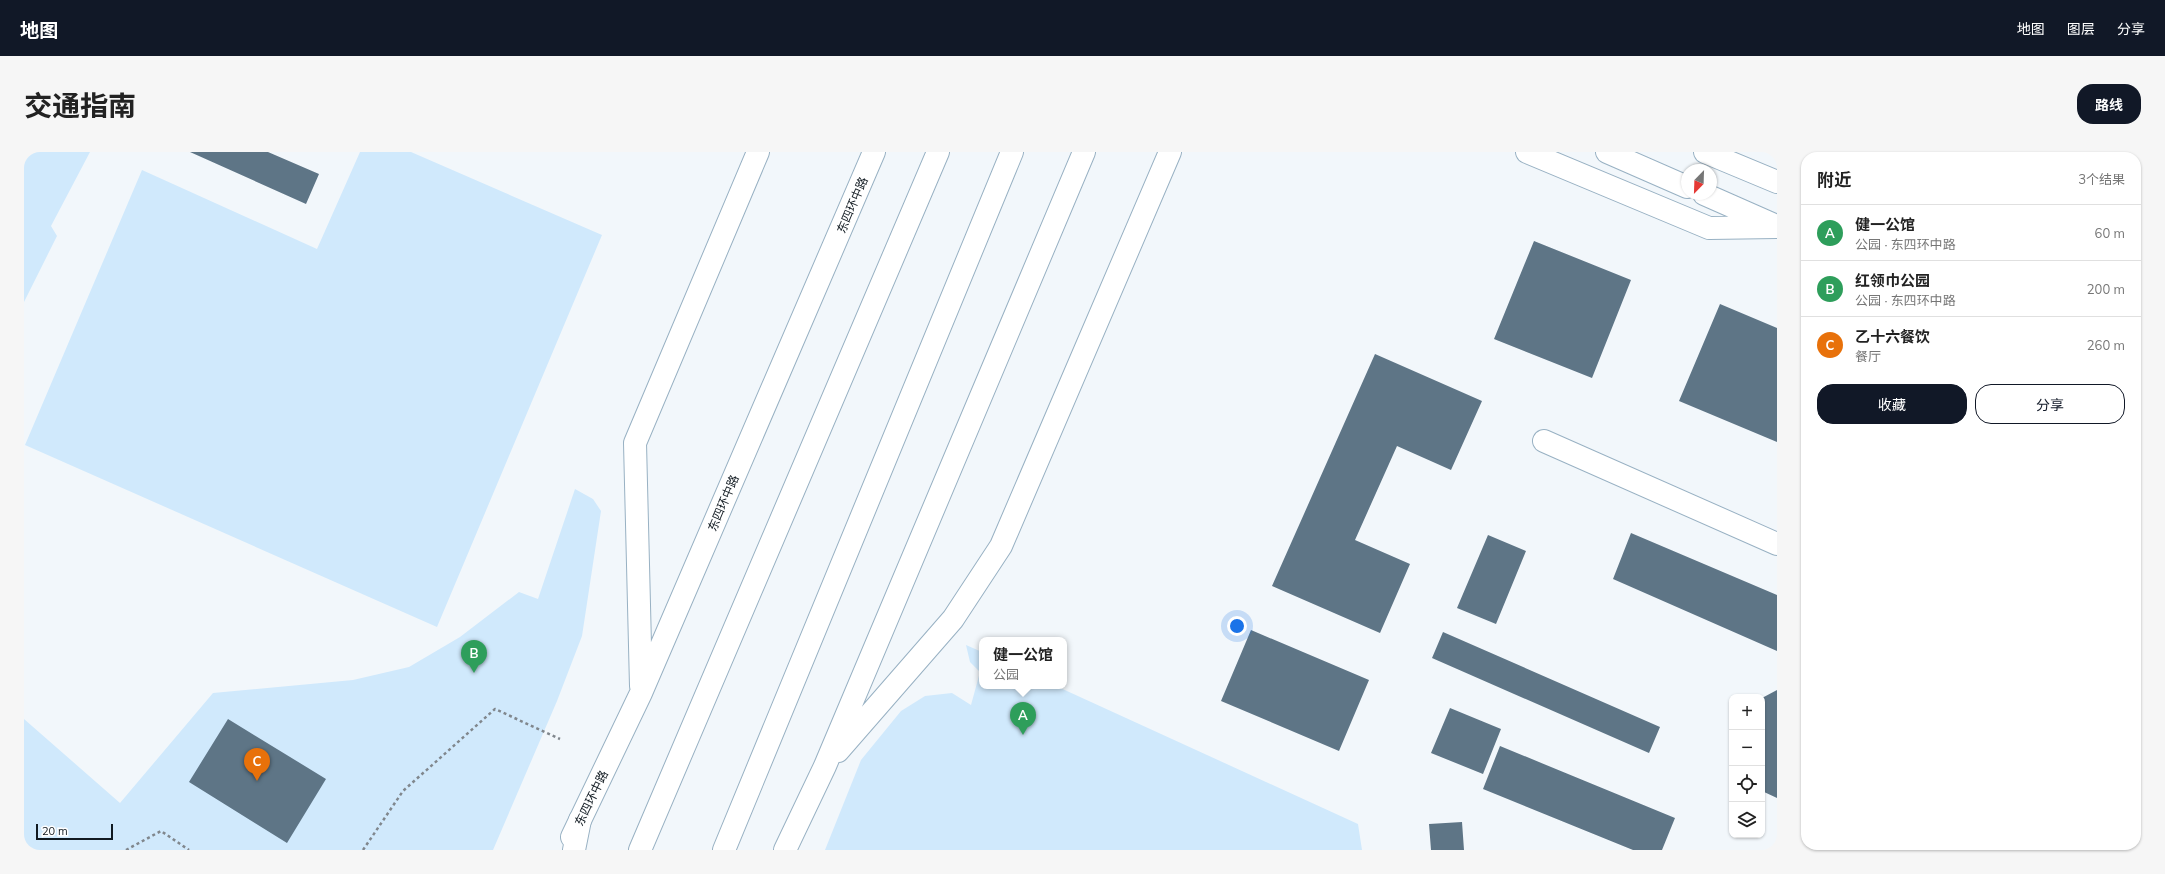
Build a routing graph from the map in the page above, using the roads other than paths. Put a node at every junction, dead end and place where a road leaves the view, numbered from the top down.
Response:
1 (758, 152) edge
2 (874, 152) edge
3 (938, 152) edge
4 (1012, 152) edge
5 (1084, 152) edge
6 (1170, 152) edge
7 (1526, 152) edge
8 (1607, 152) edge
9 (1705, 152) edge
10 (1777, 182) edge
11 (1681, 184) edge
12 (1717, 200) edge
13 (1777, 226) edge
14 (1544, 441) dead end
15 (1777, 544) edge
16 (641, 693) junction
17 (826, 766) junction
18 (580, 820) junction
19 (565, 850) edge
20 (574, 850) edge
21 (640, 850) edge
22 (724, 850) edge
23 (785, 850) edge

1 - 16 main road
2 - 16 main road, 东四环中路
3 - 21 main road
4 - 22 main road
5 - 17 main road
6 - 17 main road
7 - 13 main road
8 - 11 main road
9 - 10 main road
12 - 13 main road
14 - 15 main road
16 - 18 main road, 东四环中路
17 - 23 main road
18 - 19 main road, 东四环中路
18 - 20 main road

